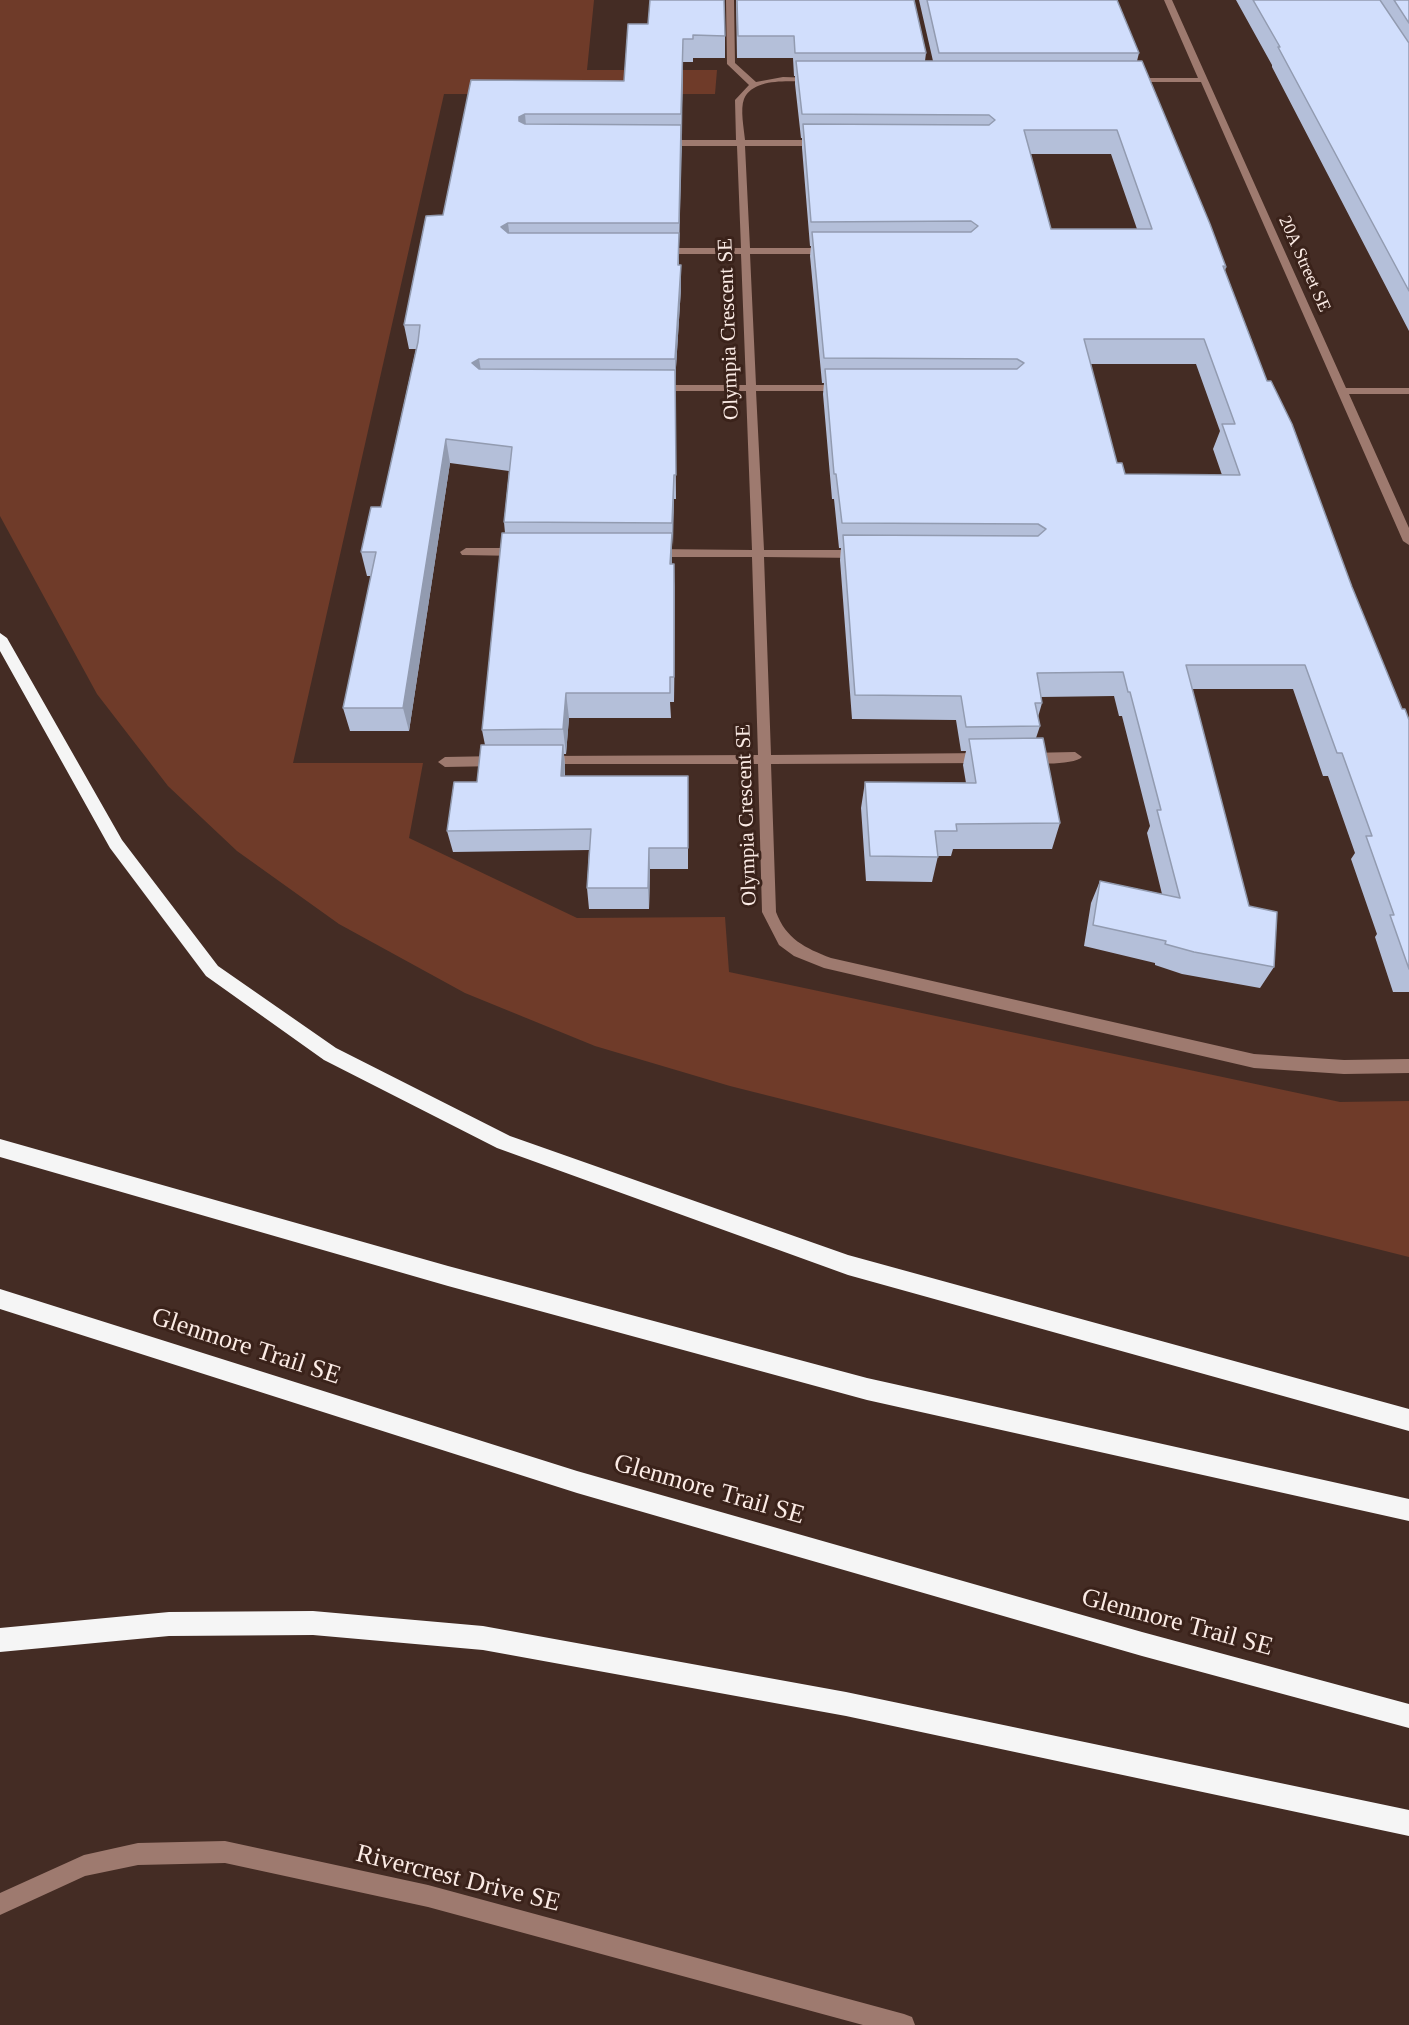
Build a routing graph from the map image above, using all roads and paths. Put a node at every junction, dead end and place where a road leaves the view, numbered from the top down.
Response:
1 (730, 0) edge
2 (1168, 0) edge
3 (825, 80) edge
4 (1121, 80) edge
5 (1204, 80) junction
6 (754, 85) junction
7 (646, 142) edge
8 (742, 143) junction
9 (834, 144) edge
10 (652, 251) edge
11 (746, 251) junction
12 (839, 251) edge
13 (646, 388) edge
14 (751, 388) junction
15 (858, 388) edge
16 (1342, 391) junction
17 (1409, 391) edge
18 (1409, 541) edge
19 (466, 552) dead end
20 (536, 552) edge
21 (641, 553) edge
22 (758, 554) junction
23 (877, 554) edge
24 (0, 638) edge
25 (1075, 757) dead end
26 (764, 760) junction
27 (445, 762) dead end
28 (1409, 1066) edge
29 (0, 1148) edge
30 (0, 1299) edge
31 (1409, 1420) edge
32 (1409, 1510) edge
33 (0, 1640) edge
34 (1409, 1716) edge
35 (1409, 1823) edge
36 (0, 1904) edge
37 (904, 2025) edge

1 - 6 street
2 - 5 street, 20A Street SE
3 - 6 street
4 - 5 street
5 - 16 street, 20A Street SE
6 - 8 street, Olympia Crescent SE
7 - 8 street
8 - 9 street
8 - 11 street, Olympia Crescent SE
10 - 11 street
11 - 12 street
11 - 14 street, Olympia Crescent SE
13 - 14 street
14 - 15 street
14 - 22 street, Olympia Crescent SE
16 - 17 street
16 - 18 street, 20A Street SE
19 - 20 street
21 - 22 street
22 - 23 street
22 - 26 street, Olympia Crescent SE
24 - 31 highway
25 - 26 street
26 - 27 street
26 - 28 street, Olympia Crescent SE
29 - 32 highway
30 - 34 highway, Glenmore Trail SE
33 - 35 highway
36 - 37 street, Rivercrest Drive SE

